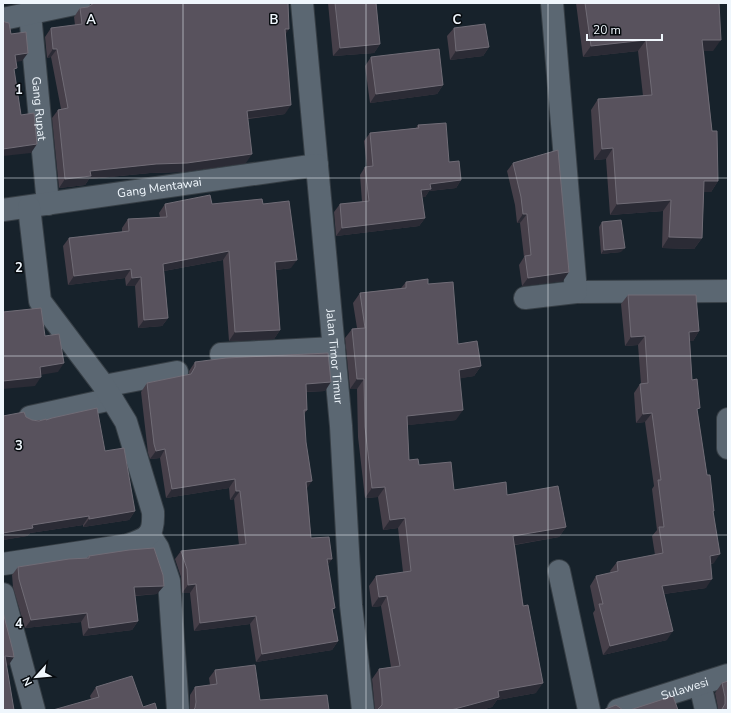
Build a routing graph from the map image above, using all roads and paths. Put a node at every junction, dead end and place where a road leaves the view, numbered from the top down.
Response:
1 (79, 3) edge
2 (302, 3) edge
3 (552, 3) edge
4 (30, 14) junction
5 (3, 19) edge
6 (316, 165) junction
7 (38, 205) junction
8 (3, 210) edge
9 (728, 291) edge
10 (576, 292) junction
11 (525, 298) dead end
12 (334, 348) junction
13 (221, 354) dead end
14 (177, 372) dead end
15 (108, 392) junction
16 (30, 417) edge
17 (728, 419) edge
18 (728, 448) edge
19 (150, 534) junction
20 (3, 564) edge
21 (559, 571) dead end
22 (3, 594) edge
23 (728, 675) edge
24 (700, 684) junction
25 (34, 710) edge
26 (178, 710) edge
27 (363, 710) edge
28 (589, 710) edge
29 (618, 710) edge
30 (706, 710) edge

1 - 4 street
2 - 6 street, Jalan Timor Timur
3 - 10 street
4 - 5 street
4 - 7 street, Gang Rupat
6 - 7 street, Gang Mentawai
6 - 12 street, Jalan Timor Timur
7 - 8 street, Gang Mentawai
7 - 15 street, Gang Rupat
9 - 10 street
10 - 11 street
12 - 13 street
12 - 27 street, Jalan Timor Timur
14 - 15 street
15 - 16 street
15 - 19 street, Gang Rupat
17 - 18 street
19 - 20 street
19 - 26 street
21 - 28 street
22 - 25 street
23 - 24 street, Sulawesi
24 - 29 street, Sulawesi
24 - 30 street

